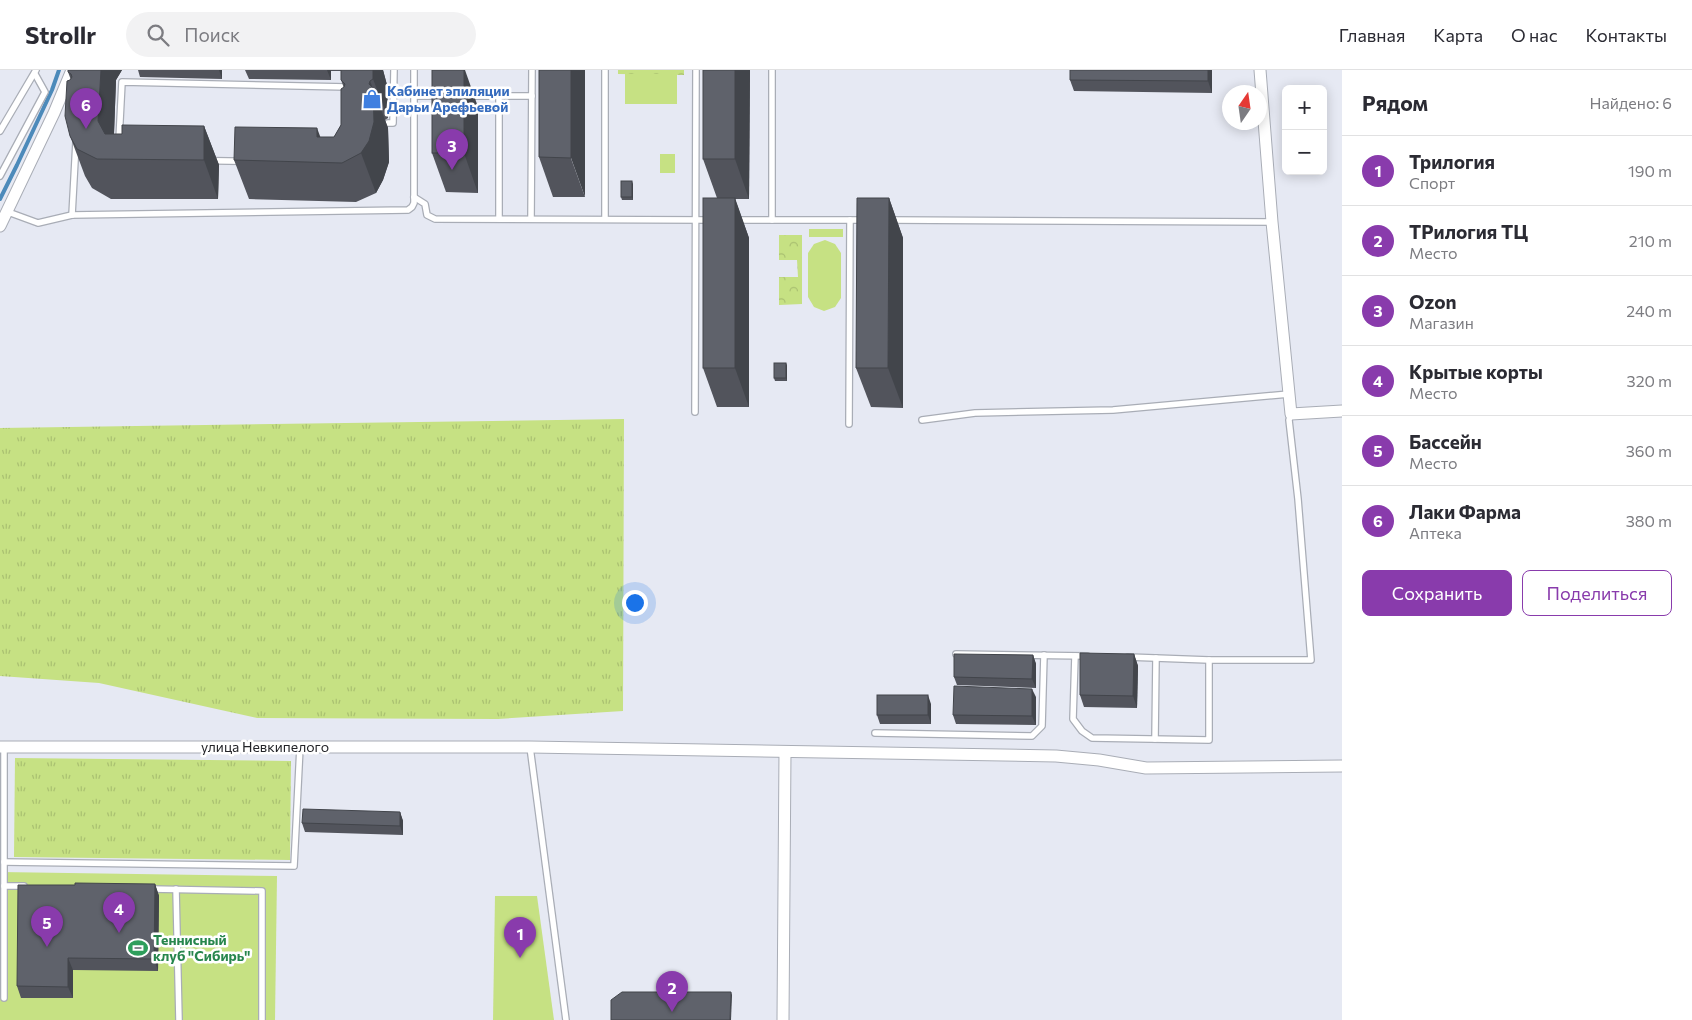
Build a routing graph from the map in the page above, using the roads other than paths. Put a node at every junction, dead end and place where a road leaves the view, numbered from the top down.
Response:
1 (72, 70) edge
2 (394, 70) edge
3 (414, 70) edge
4 (532, 70) edge
5 (605, 70) edge
6 (696, 70) edge
7 (772, 70) edge
8 (1260, 70) edge
9 (35, 72) edge
10 (414, 96) junction
11 (442, 96) edge
12 (461, 96) edge
13 (499, 96) junction
14 (532, 96) junction
15 (388, 123) dead end
16 (347, 124) junction
17 (355, 124) edge
18 (0, 131) edge
19 (76, 135) edge
20 (0, 176) edge
21 (414, 197) junction
22 (8, 212) junction
23 (72, 215) junction
24 (499, 219) junction
25 (531, 219) junction
26 (605, 220) junction
27 (695, 220) junction
28 (714, 220) edge
29 (732, 220) edge
30 (772, 220) junction
31 (850, 220) junction
32 (868, 220) edge
33 (886, 220) edge
34 (1272, 222) junction
35 (0, 226) edge
36 (1289, 394) junction
37 (1342, 411) edge
38 (695, 412) dead end
39 (1291, 414) junction
40 (922, 420) dead end
41 (849, 424) dead end
42 (956, 654) edge
43 (1044, 655) junction
44 (1075, 656) junction
45 (1093, 656) edge
46 (1120, 657) edge
47 (1156, 658) junction
48 (1209, 660) junction
49 (1033, 692) edge
50 (1042, 693) junction
51 (874, 733) dead end
52 (1155, 739) junction
53 (2, 747) edge
54 (300, 747) junction
55 (530, 747) junction
56 (784, 752) junction
57 (1342, 766) edge
58 (4, 862) junction
59 (4, 886) junction
60 (33, 886) edge
61 (148, 889) edge
62 (176, 889) junction
63 (4, 998) dead end
64 (179, 1020) edge
65 (262, 1020) edge
66 (566, 1020) edge
67 (783, 1020) edge

1 - 22 street
2 - 15 lane
3 - 10 lane
4 - 14 lane
5 - 26 lane
6 - 27 lane
7 - 30 lane
8 - 34 street
9 - 18 lane
9 - 20 lane
10 - 11 lane
10 - 21 lane
12 - 13 lane
13 - 14 lane
13 - 24 lane
14 - 25 lane
16 - 16 lane
16 - 17 lane
19 - 23 lane
21 - 23 lane
21 - 24 lane
22 - 23 lane
22 - 35 street
24 - 25 lane
25 - 26 lane
26 - 27 lane
27 - 28 lane
27 - 38 lane
29 - 30 lane
30 - 31 lane
31 - 32 lane
31 - 41 lane
33 - 34 lane
34 - 36 street
36 - 39 street
36 - 40 lane
37 - 39 street
39 - 48 lane
42 - 43 lane
43 - 44 lane
43 - 50 lane
44 - 45 lane
44 - 52 lane
46 - 47 lane
47 - 48 lane
47 - 52 lane
48 - 52 lane
49 - 50 lane
50 - 51 lane
53 - 54 street, улица Невкипелого
53 - 58 lane
54 - 55 street, улица Невкипелого
54 - 58 lane
55 - 56 street, улица Невкипелого
55 - 66 lane
56 - 57 street, улица Невкипелого
56 - 67 street
58 - 59 lane
59 - 60 lane
59 - 63 lane
61 - 62 lane
62 - 64 lane
62 - 65 lane

